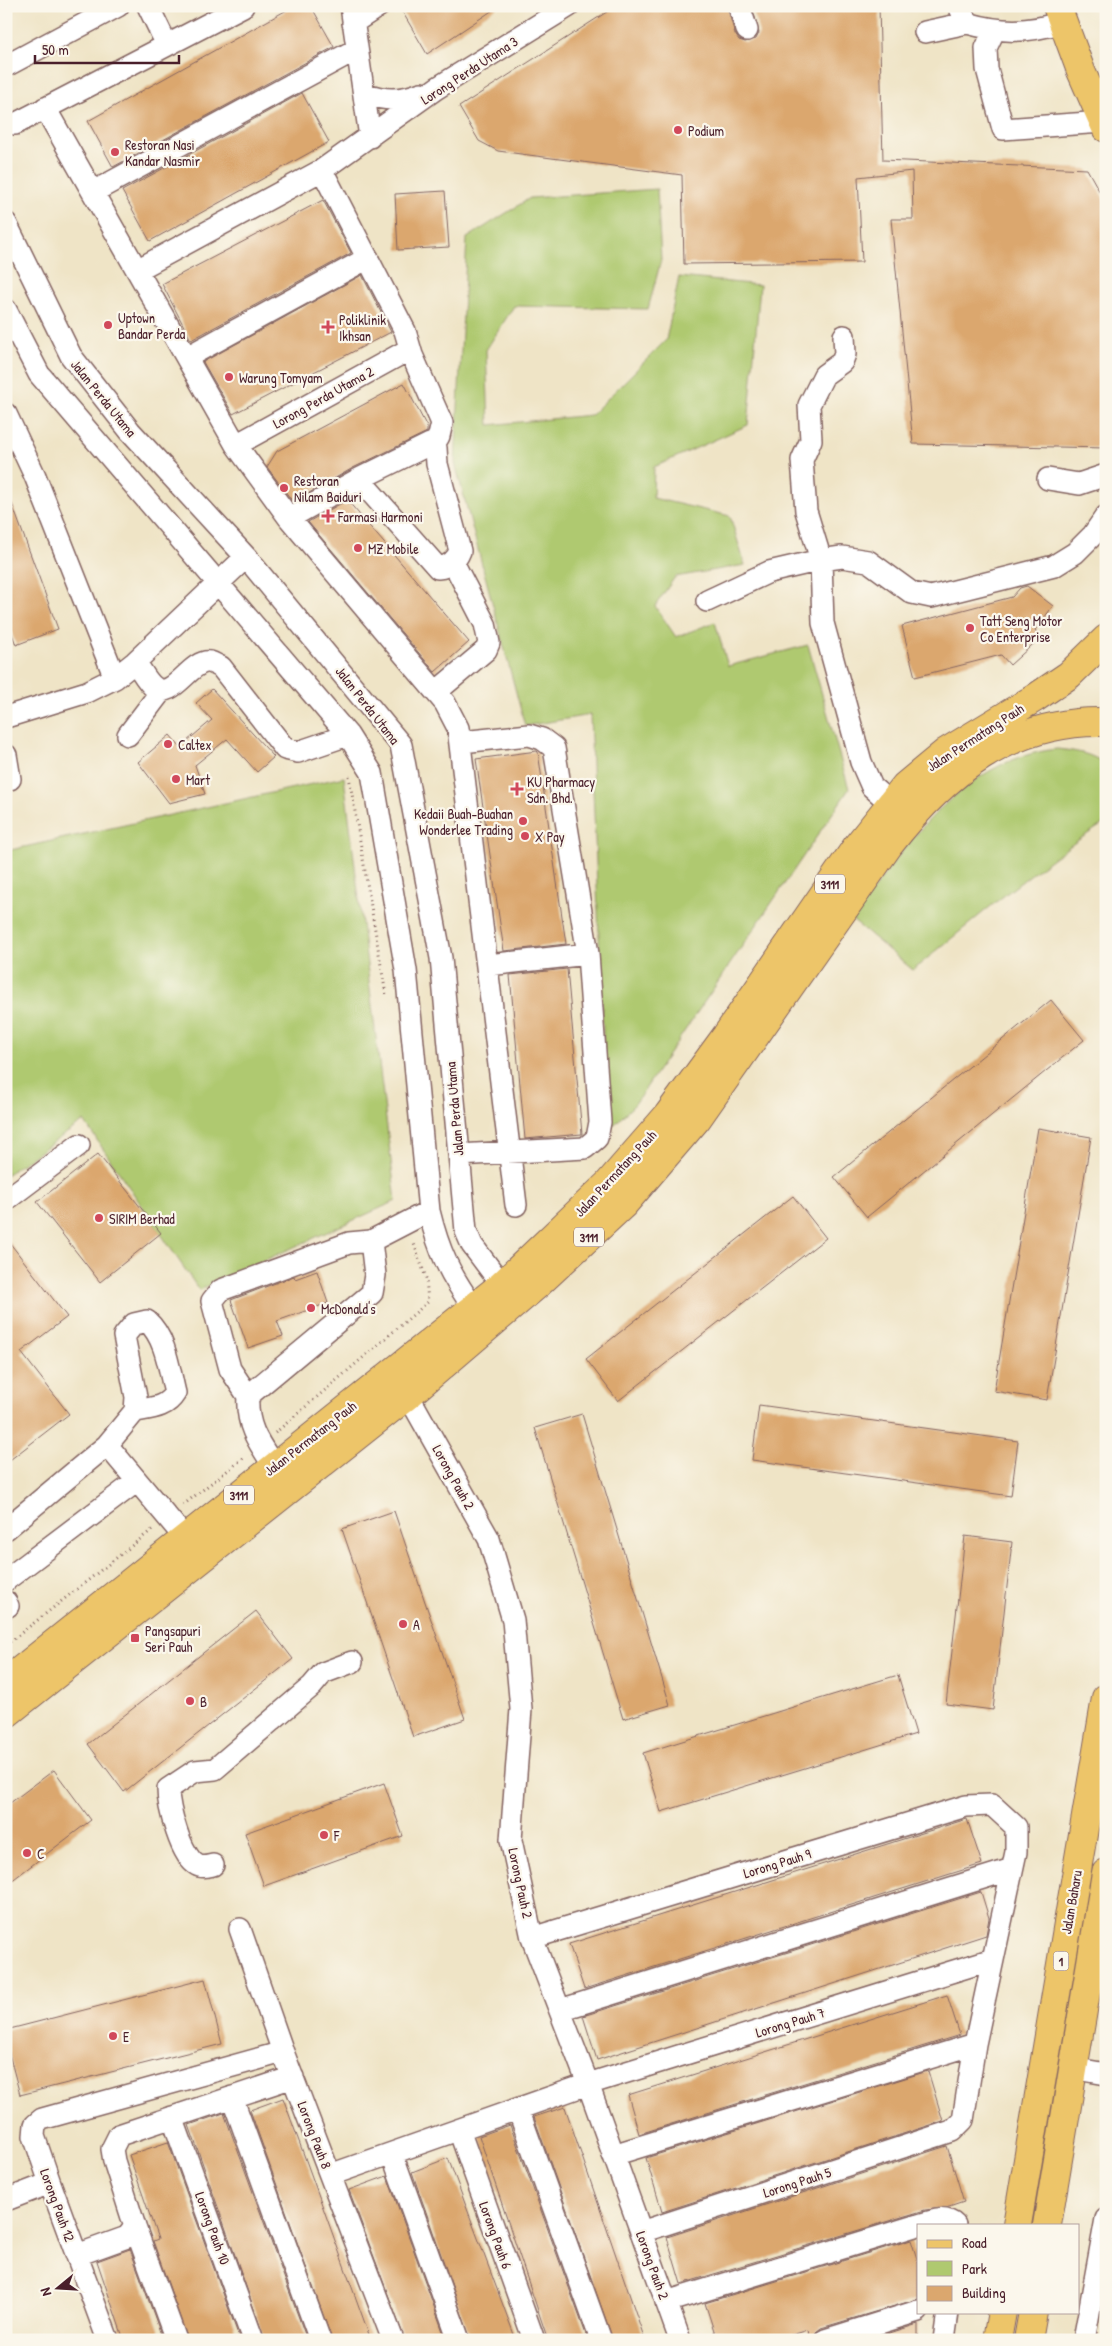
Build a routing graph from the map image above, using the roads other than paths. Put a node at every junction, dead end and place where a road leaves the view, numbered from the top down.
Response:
1 (118, 6) edge
2 (148, 6) edge
3 (243, 6) edge
4 (379, 6) edge
5 (569, 6) edge
6 (739, 6) edge
7 (352, 14) edge
8 (1060, 14) edge
9 (963, 15) edge
10 (747, 30) dead end
11 (994, 31) junction
12 (925, 32) dead end
13 (167, 45) junction
14 (357, 49) junction
15 (6, 66) edge
16 (437, 88) junction
17 (364, 93) junction
18 (45, 108) junction
19 (15, 124) dead end
20 (1104, 125) edge
21 (370, 137) junction
22 (322, 170) junction
23 (93, 192) junction
24 (6, 223) edge
25 (368, 258) junction
26 (137, 270) junction
27 (6, 310) edge
28 (844, 336) dead end
29 (410, 349) junction
30 (187, 357) junction
31 (6, 414) edge
32 (236, 445) junction
33 (433, 446) junction
34 (1106, 475) edge
35 (1048, 478) dead end
36 (359, 479) junction
37 (1106, 516) edge
38 (288, 518) junction
39 (246, 557) junction
40 (821, 560) junction
41 (453, 562) junction
42 (218, 583) junction
43 (707, 601) dead end
44 (1106, 639) edge
45 (135, 662) junction
46 (115, 678) junction
47 (162, 690) junction
48 (436, 692) junction
49 (6, 717) edge
50 (1105, 722) edge
51 (128, 735) dead end
52 (348, 735) junction
53 (461, 742) junction
54 (6, 755) edge
55 (10, 779) dead end
56 (890, 803) junction
57 (588, 954) junction
58 (488, 965) junction
59 (79, 1145) dead end
60 (510, 1152) junction
61 (458, 1155) junction
62 (6, 1200) edge
63 (516, 1205) dead end
64 (429, 1212) junction
65 (371, 1241) junction
66 (502, 1285) junction
67 (474, 1308) junction
68 (408, 1395) junction
69 (248, 1396) junction
70 (135, 1411) dead end
71 (107, 1446) junction
72 (274, 1466) junction
73 (137, 1482) junction
74 (6, 1529) edge
75 (185, 1538) junction
76 (6, 1580) edge
77 (352, 1662) dead end
78 (6, 1682) edge
79 (1106, 1698) edge
80 (6, 1714) edge
81 (213, 1865) dead end
82 (1012, 1869) junction
83 (1106, 1873) edge
84 (240, 1929) dead end
85 (532, 1938) junction
86 (993, 1959) junction
87 (560, 2010) junction
88 (975, 2044) junction
89 (283, 2052) junction
90 (1072, 2068) junction
91 (1106, 2074) edge
92 (293, 2077) junction
93 (588, 2084) junction
94 (232, 2097) junction
95 (518, 2109) junction
96 (172, 2117) junction
97 (459, 2130) junction
98 (392, 2154) junction
99 (613, 2155) junction
100 (330, 2175) junction
101 (50, 2183) junction
102 (6, 2200) edge
103 (1106, 2220) edge
104 (922, 2224) edge
105 (954, 2224) edge
106 (1017, 2224) edge
107 (1047, 2224) edge
108 (917, 2226) edge
109 (135, 2227) junction
110 (641, 2232) junction
111 (77, 2255) junction
112 (1099, 2298) edge
113 (666, 2302) junction
114 (917, 2311) edge
115 (948, 2314) edge
116 (1002, 2314) edge
117 (1032, 2314) edge
118 (108, 2340) edge
119 (176, 2340) edge
120 (254, 2340) edge
121 (320, 2340) edge
122 (393, 2340) edge
123 (459, 2340) edge
124 (534, 2340) edge
125 (601, 2340) edge
126 (680, 2340) edge
127 (826, 2340) edge
128 (944, 2340) edge
129 (997, 2340) edge
130 (1028, 2340) edge
131 (1084, 2340) edge

1 - 15 street
2 - 13 street
3 - 13 street
4 - 7 street
5 - 16 street, Lorong Perda Utama 3
6 - 10 street
7 - 14 street
8 - 11 street
8 - 20 main road
9 - 11 street
9 - 12 street
11 - 20 street
13 - 18 street
14 - 17 street
14 - 23 street
16 - 17 street
16 - 21 street, Lorong Perda Utama 3
17 - 21 street
18 - 19 street
18 - 23 street
21 - 22 street, Lorong Perda Utama 3
22 - 25 street
22 - 26 street, Lorong Perda Utama 3
23 - 26 street
24 - 39 street, Jalan Perda Utama
25 - 29 street
25 - 30 street
26 - 30 street
27 - 42 street
28 - 40 street
29 - 32 street, Lorong Perda Utama 2
29 - 33 street
30 - 32 street
31 - 46 street
32 - 38 street
33 - 36 street
33 - 41 street
34 - 35 street
36 - 38 street
36 - 41 street
37 - 40 street
38 - 48 street
39 - 42 street
39 - 61 street, Jalan Perda Utama
40 - 43 street
40 - 56 street
41 - 48 street
42 - 45 street
42 - 52 street
44 - 56 main road, Jalan Permatang Pauh / 3111
45 - 46 street
45 - 47 street
46 - 49 street
47 - 51 street
47 - 52 street
48 - 53 street
50 - 68 main road, Jalan Permatang Pauh / 3111
52 - 64 street
53 - 57 street
53 - 58 street
54 - 55 street
56 - 66 main road, Jalan Permatang Pauh / 3111
57 - 58 street
57 - 60 street
58 - 60 street
59 - 62 street
60 - 61 street
60 - 63 street
61 - 66 street, Jalan Perda Utama
64 - 65 street
64 - 67 street
65 - 69 street
65 - 69 street
66 - 67 main road, Jalan Permatang Pauh / 3111
67 - 72 main road, Jalan Permatang Pauh / 3111
68 - 80 main road, Jalan Permatang Pauh / 3111
68 - 85 street, Lorong Pauh 2
69 - 72 street
70 - 71 street
71 - 73 street
71 - 74 street
72 - 75 main road, Jalan Permatang Pauh / 3111
73 - 75 street
73 - 76 street
75 - 78 main road, Jalan Permatang Pauh / 3111
77 - 81 street
79 - 106 main road, Jalan Baharu / 1
82 - 85 street, Lorong Pauh 9
82 - 86 street
82 - 87 street
83 - 90 main road, 1
84 - 89 street, Lorong Pauh 8
85 - 87 street, Lorong Pauh 2
86 - 88 street
86 - 93 street, Lorong Pauh 7
87 - 93 street, Lorong Pauh 2
88 - 99 street
88 - 110 street, Lorong Pauh 5
89 - 92 street, Lorong Pauh 8
89 - 101 street, Lorong Pauh 12
90 - 91 street
90 - 107 main road, 1
92 - 94 street
92 - 100 street, Lorong Pauh 8
93 - 95 street, Lorong Pauh 7
93 - 99 street, Lorong Pauh 2
94 - 96 street
94 - 121 street
95 - 97 street, Lorong Pauh 7
95 - 125 street
96 - 109 street
96 - 120 street, Lorong Pauh 10
97 - 98 street, Lorong Pauh 7
97 - 124 street, Lorong Pauh 6
98 - 100 street, Lorong Pauh 7
98 - 123 street
99 - 110 street, Lorong Pauh 2
100 - 122 street, Lorong Pauh 8
101 - 102 street
101 - 111 street, Lorong Pauh 12
103 - 112 street
104 - 105 street
108 - 113 street
109 - 111 street
109 - 119 street
110 - 113 street, Lorong Pauh 2
111 - 118 street, Lorong Pauh 12
112 - 131 street
113 - 126 street, Lorong Pauh 2
114 - 127 street
115 - 128 street
116 - 129 main road
117 - 130 main road

